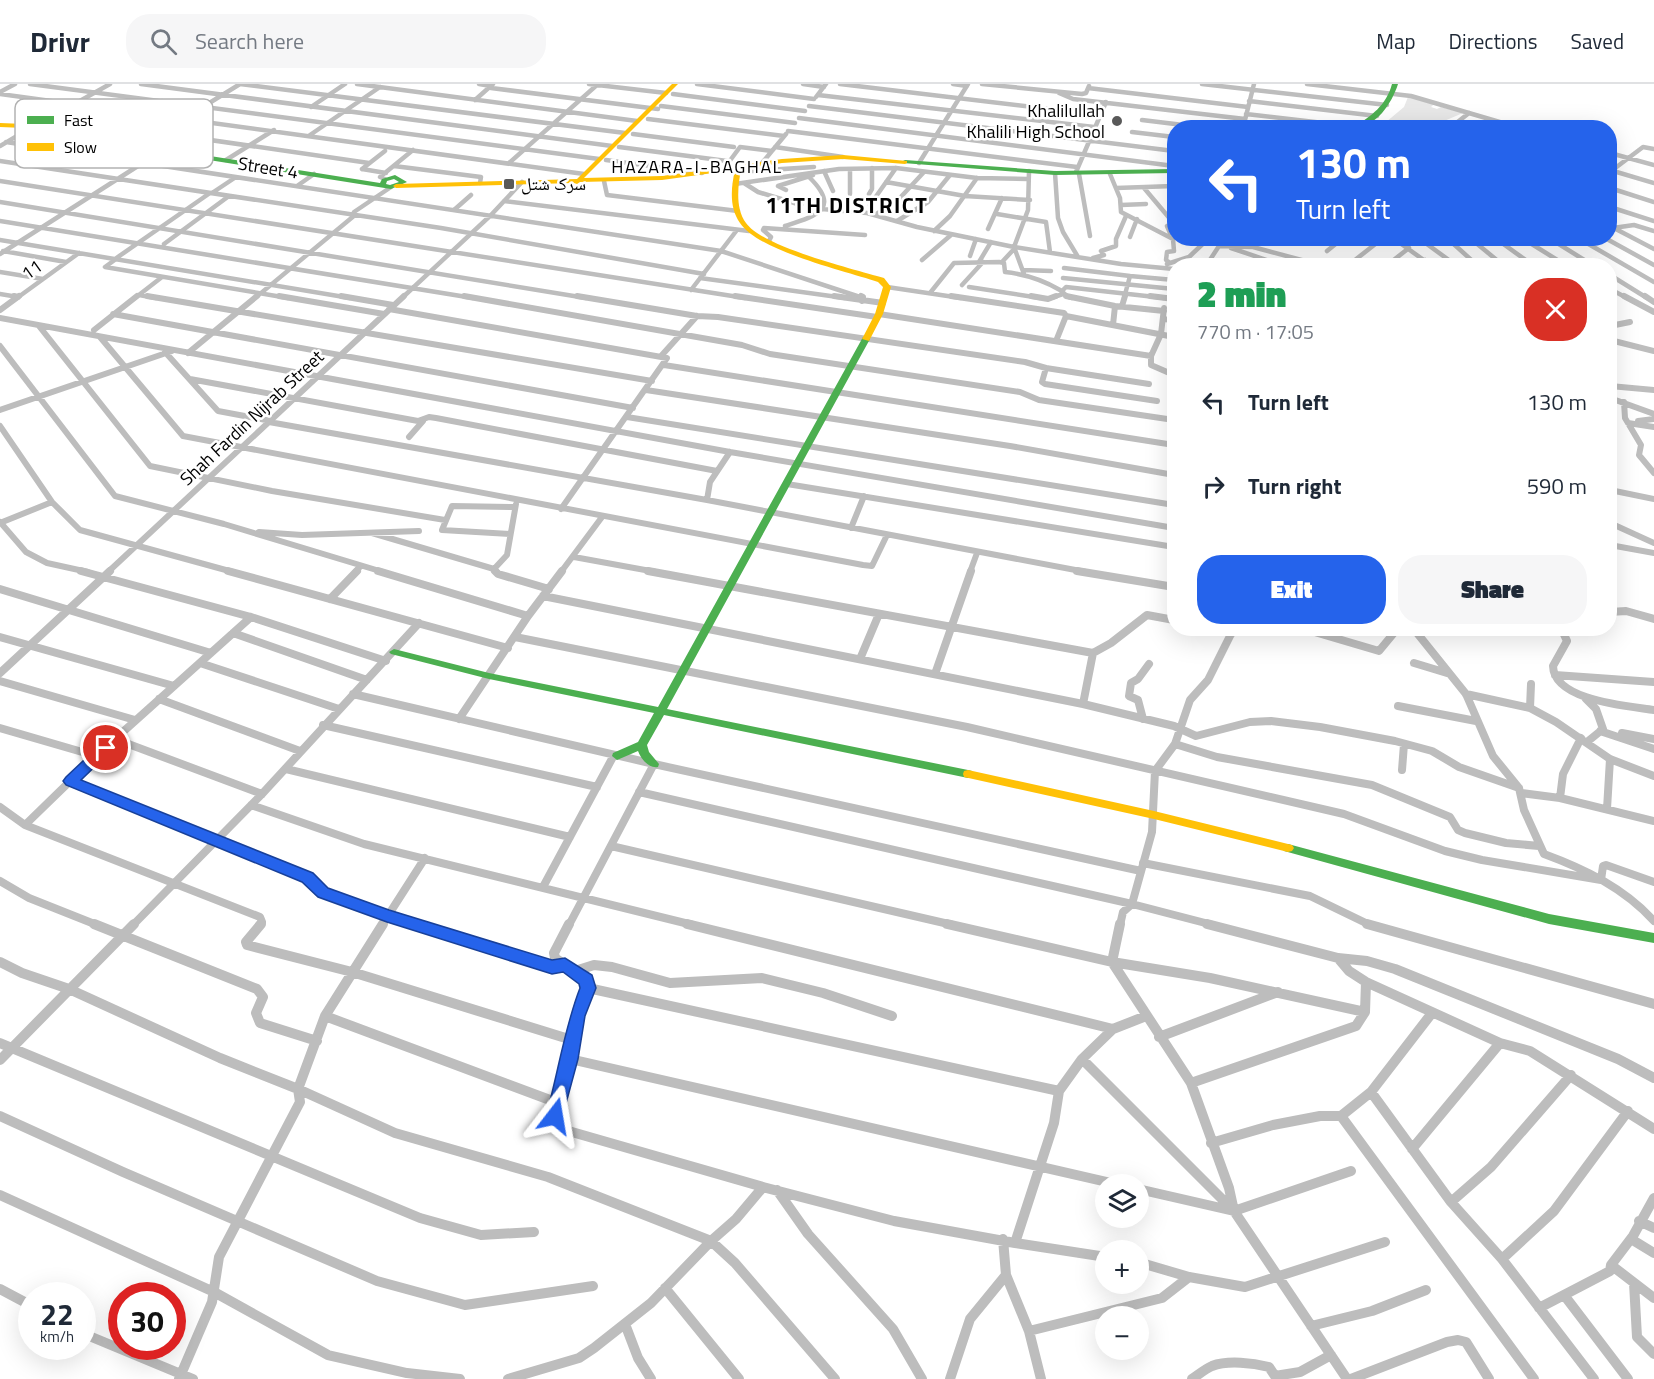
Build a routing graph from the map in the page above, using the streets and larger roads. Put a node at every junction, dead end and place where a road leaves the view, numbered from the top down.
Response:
1 (15, 84) edge
2 (30, 84) edge
3 (110, 84) edge
4 (141, 84) edge
5 (240, 84) edge
6 (345, 84) edge
7 (357, 84) edge
8 (479, 84) edge
9 (589, 84) edge
10 (598, 84) edge
11 (683, 84) edge
12 (697, 84) edge
13 (803, 84) edge
14 (840, 84) edge
15 (952, 84) edge
16 (982, 84) edge
17 (1202, 84) edge
18 (1307, 84) edge
19 (825, 85) edge
20 (967, 85) edge
21 (492, 86) edge
22 (1089, 86) edge
23 (1340, 86) edge
24 (0, 87) edge
25 (380, 87) junction
26 (1253, 87) edge
27 (6, 88) junction
28 (1394, 89) edge
29 (671, 90) edge
30 (95, 92) junction
31 (0, 93) edge
32 (1059, 93) junction
33 (223, 95) junction
34 (328, 95) junction
35 (816, 97) junction
36 (959, 98) junction
37 (41, 99) edge
38 (83, 99) edge
39 (147, 99) edge
40 (582, 99) junction
41 (361, 100) junction
42 (475, 100) junction
43 (213, 101) edge
44 (1106, 102) junction
45 (1249, 104) junction
46 (300, 105) junction
47 (1387, 105) junction
48 (809, 106) junction
49 (311, 107) junction
50 (213, 108) edge
51 (951, 110) junction
52 (345, 111) junction
53 (567, 111) junction
54 (805, 111) junction
55 (651, 112) junction
56 (251, 113) junction
57 (1469, 113) junction
58 (1101, 115) junction
59 (1246, 116) junction
60 (1377, 116) junction
61 (282, 117) junction
62 (799, 118) junction
63 (1142, 120) dead end
64 (1245, 120) edge
65 (1292, 120) edge
66 (1371, 120) edge
67 (1460, 120) edge
68 (1493, 120) edge
69 (213, 122) edge
70 (944, 122) junction
71 (328, 123) junction
72 (795, 123) junction
73 (1167, 123) edge
74 (554, 124) junction
75 (232, 125) junction
76 (1094, 128) junction
77 (274, 130) junction
78 (788, 131) junction
79 (1132, 132) dead end
80 (629, 133) junction
81 (310, 135) junction
82 (540, 136) junction
83 (784, 136) junction
84 (936, 136) junction
85 (1167, 136) edge
86 (15, 137) edge
87 (1089, 140) junction
88 (213, 141) edge
89 (6, 142) junction
90 (15, 143) edge
91 (0, 146) edge
92 (248, 146) junction
93 (616, 146) junction
94 (734, 147) dead end
95 (525, 149) junction
96 (774, 149) junction
97 (1654, 149) edge
98 (413, 150) junction
99 (927, 150) junction
100 (1167, 150) edge
101 (385, 152) dead end
102 (1083, 153) junction
103 (1617, 155) edge
104 (843, 157) junction
105 (1627, 158) junction
106 (213, 159) edge
107 (602, 159) junction
108 (227, 161) junction
109 (369, 163) junction
110 (509, 163) junction
111 (725, 165) junction
112 (1167, 165) edge
113 (1654, 165) edge
114 (394, 166) junction
115 (1617, 166) edge
116 (763, 167) junction
117 (921, 167) junction
118 (43, 168) edge
119 (135, 168) edge
120 (180, 168) edge
121 (872, 168) junction
122 (896, 168) junction
123 (850, 169) junction
124 (738, 170) junction
125 (822, 170) junction
126 (1167, 171) edge
127 (807, 172) junction
128 (1078, 172) junction
129 (210, 173) junction
130 (702, 173) junction
131 (1055, 173) junction
132 (1617, 173) edge
133 (314, 174) junction
134 (1110, 174) junction
135 (950, 175) junction
136 (1028, 175) junction
137 (236, 177) junction
138 (768, 178) junction
139 (977, 178) junction
140 (118, 179) junction
141 (584, 179) junction
142 (0, 181) edge
143 (604, 181) junction
144 (522, 182) junction
145 (886, 182) junction
146 (388, 183) junction
147 (480, 183) junction
148 (1654, 183) edge
149 (739, 184) junction
150 (297, 186) junction
151 (1167, 186) edge
152 (910, 187) junction
153 (1116, 188) junction
154 (1144, 188) junction
155 (786, 190) dead end
156 (1617, 190) edge
157 (833, 191) dead end
158 (211, 193) junction
159 (937, 193) junction
160 (850, 194) dead end
161 (869, 194) dead end
162 (92, 195) junction
163 (471, 195) dead end
164 (229, 196) junction
165 (965, 196) junction
166 (372, 198) junction
167 (1002, 198) junction
168 (1030, 200) junction
169 (504, 201) junction
170 (1654, 201) edge
171 (0, 202) edge
172 (1146, 204) dead end
173 (801, 205) dead end
174 (870, 205) dead end
175 (1121, 205) junction
176 (188, 209) junction
177 (822, 209) junction
178 (454, 210) junction
179 (1617, 210) edge
180 (738, 211) junction
181 (66, 212) junction
182 (208, 212) junction
183 (354, 213) junction
184 (1167, 213) edge
185 (997, 214) junction
186 (490, 215) junction
187 (875, 215) junction
188 (1126, 216) junction
189 (1024, 219) junction
190 (1137, 219) junction
191 (1654, 220) edge
192 (0, 221) edge
193 (897, 221) junction
194 (785, 226) dead end
195 (1617, 226) edge
196 (42, 227) junction
197 (161, 227) junction
198 (988, 229) dead end
199 (737, 230) junction
200 (1617, 230) edge
201 (182, 231) junction
202 (749, 231) junction
203 (934, 231) junction
204 (1654, 231) edge
205 (335, 232) junction
206 (472, 232) junction
207 (1161, 233) junction
208 (1167, 233) edge
209 (865, 235) dead end
210 (951, 235) junction
211 (1090, 236) dead end
212 (1167, 236) edge
213 (1130, 237) dead end
214 (976, 239) junction
215 (0, 240) edge
216 (769, 241) junction
217 (139, 242) junction
218 (991, 242) junction
219 (18, 243) junction
220 (164, 244) dead end
221 (1617, 245) edge
222 (1174, 246) edge
223 (1201, 246) edge
224 (1219, 246) edge
225 (1223, 246) junction
226 (1333, 246) edge
227 (1373, 246) edge
228 (1406, 246) edge
229 (1430, 246) edge
230 (1456, 246) edge
231 (1480, 246) edge
232 (1506, 246) edge
233 (1535, 246) edge
234 (1562, 246) edge
235 (1592, 246) edge
236 (1015, 247) junction
237 (1409, 248) junction
238 (1654, 250) edge
239 (312, 251) junction
240 (452, 251) junction
241 (721, 251) junction
242 (1327, 251) dead end
243 (1, 252) edge
244 (1050, 252) junction
245 (79, 253) junction
246 (1635, 255) junction
247 (970, 256) dead end
248 (1078, 257) junction
249 (1168, 258) edge
250 (1187, 258) edge
251 (1260, 258) edge
252 (1294, 258) edge
253 (1358, 258) edge
254 (1396, 258) edge
255 (1422, 258) edge
256 (1446, 258) edge
257 (1469, 258) edge
258 (1494, 258) edge
259 (1523, 258) edge
260 (1554, 258) edge
261 (1581, 258) edge
262 (1613, 258) edge
263 (116, 259) junction
264 (1088, 259) junction
265 (1157, 259) dead end
266 (922, 260) dead end
267 (1617, 261) edge
268 (66, 262) junction
269 (981, 262) junction
270 (1002, 262) junction
271 (1167, 264) edge
272 (1654, 265) edge
273 (1167, 266) edge
274 (1064, 268) dead end
275 (290, 269) junction
276 (430, 271) junction
277 (1051, 271) dead end
278 (0, 272) edge
279 (1024, 272) junction
280 (702, 276) junction
281 (1130, 276) junction
282 (162, 277) junction
283 (1063, 278) dead end
284 (43, 279) junction
285 (1167, 279) edge
286 (1617, 279) edge
287 (1654, 282) edge
288 (271, 285) junction
289 (1127, 285) junction
290 (887, 287) junction
291 (1167, 288) edge
292 (411, 289) junction
293 (691, 290) junction
294 (930, 292) junction
295 (1063, 292) junction
296 (261, 293) junction
297 (1617, 293) edge
298 (0, 294) edge
299 (139, 295) junction
300 (1124, 295) junction
301 (18, 297) junction
302 (1072, 298) junction
303 (1166, 299) joint
304 (862, 301) junction
305 (1654, 302) edge
306 (1119, 306) junction
307 (0, 310) edge
308 (389, 310) junction
309 (1164, 310) junction
310 (880, 311) junction
311 (239, 312) junction
312 (1654, 312) edge
313 (113, 314) junction
314 (1065, 314) junction
315 (697, 316) junction
316 (0, 318) edge
317 (1162, 319) junction
318 (1167, 319) edge
319 (1630, 322) dead end
320 (1113, 325) junction
321 (1617, 325) edge
322 (39, 326) junction
323 (94, 330) dead end
324 (213, 332) junction
325 (364, 333) junction
326 (681, 333) junction
327 (1161, 334) junction
328 (1167, 335) edge
329 (100, 337) junction
330 (865, 339) junction
331 (1057, 339) junction
332 (1617, 342) edge
333 (1654, 344) edge
334 (0, 346) edge
335 (1642, 347) junction
336 (174, 350) junction
337 (1654, 351) edge
338 (165, 352) junction
339 (188, 353) junction
340 (340, 355) junction
341 (662, 355) junction
342 (1151, 357) junction
343 (664, 365) junction
344 (849, 365) junction
345 (123, 367) junction
346 (1046, 368) junction
347 (1167, 373) edge
348 (317, 377) junction
349 (190, 380) junction
350 (652, 381) junction
351 (81, 382) junction
352 (1149, 384) dead end
353 (1617, 387) edge
354 (646, 390) junction
355 (1654, 390) edge
356 (836, 391) junction
357 (38, 397) junction
358 (295, 398) junction
359 (1617, 400) edge
360 (1157, 401) dead end
361 (1624, 402) junction
362 (633, 408) junction
363 (0, 410) edge
364 (1654, 415) edge
365 (627, 417) junction
366 (821, 417) junction
367 (1167, 419) edge
368 (270, 421) junction
369 (423, 421) junction
370 (1628, 423) junction
371 (0, 426) edge
372 (1654, 427) edge
373 (618, 430) junction
374 (409, 437) dead end
375 (806, 444) junction
376 (1167, 444) edge
377 (242, 448) junction
378 (603, 449) junction
379 (730, 452) junction
380 (796, 464) junction
381 (717, 471) junction
382 (1654, 473) edge
383 (1167, 474) edge
384 (210, 477) junction
385 (583, 478) junction
386 (787, 483) junction
387 (1617, 491) edge
388 (864, 496) junction
389 (1654, 499) edge
390 (707, 500) junction
391 (52, 502) junction
392 (516, 503) junction
393 (1167, 504) edge
394 (561, 509) junction
395 (174, 511) junction
396 (772, 512) junction
397 (602, 518) junction
398 (445, 520) junction
399 (0, 523) edge
400 (1617, 526) edge
401 (1167, 527) edge
402 (851, 528) junction
403 (246, 531) junction
404 (419, 531) dead end
405 (372, 533) junction
406 (510, 534) junction
407 (887, 535) junction
408 (1654, 543) edge
409 (138, 545) junction
410 (751, 545) junction
411 (1617, 546) edge
412 (1167, 547) edge
413 (977, 553) junction
414 (1654, 553) edge
415 (574, 557) junction
416 (361, 566) junction
417 (494, 569) junction
418 (105, 576) junction
419 (1167, 585) edge
420 (729, 587) junction
421 (0, 589) edge
422 (549, 589) junction
423 (543, 596) junction
424 (330, 599) junction
425 (68, 610) junction
426 (1617, 612) edge
427 (879, 614) junction
428 (528, 616) junction
429 (251, 617) junction
430 (1167, 619) edge
431 (1654, 619) edge
432 (419, 623) junction
433 (951, 627) junction
434 (706, 628) junction
435 (233, 633) junction
436 (1230, 636) edge
437 (1328, 636) edge
438 (1391, 636) edge
439 (1419, 636) edge
440 (1565, 636) edge
441 (0, 637) edge
442 (515, 637) junction
443 (29, 645) junction
444 (508, 648) junction
445 (394, 652) junction
446 (211, 653) junction
447 (1093, 653) junction
448 (860, 659) junction
449 (386, 661) junction
450 (200, 663) junction
451 (1414, 663) dead end
452 (1149, 664) dead end
453 (684, 670) junction
454 (0, 673) edge
455 (935, 674) junction
456 (1449, 674) junction
457 (1553, 675) junction
458 (489, 676) junction
459 (367, 680) junction
460 (0, 681) edge
461 (1654, 682) edge
462 (1531, 684) dead end
463 (174, 686) junction
464 (353, 694) junction
465 (1466, 694) junction
466 (159, 699) junction
467 (1586, 699) junction
468 (1083, 704) junction
469 (1398, 706) dead end
470 (1530, 708) junction
471 (339, 709) junction
472 (1654, 710) edge
473 (660, 712) junction
474 (459, 719) junction
475 (1143, 719) junction
476 (135, 720) junction
477 (1476, 721) junction
478 (323, 725) junction
479 (0, 728) edge
480 (1180, 730) junction
481 (1602, 730) junction
482 (115, 739) junction
483 (1654, 739) edge
484 (1584, 740) junction
485 (1175, 744) junction
486 (1404, 744) junction
487 (642, 745) junction
488 (1654, 749) edge
489 (300, 751) junction
490 (616, 755) junction
491 (96, 756) junction
492 (1610, 759) junction
493 (654, 764) junction
494 (286, 769) junction
495 (1402, 770) dead end
496 (1155, 771) junction
497 (1654, 776) edge
498 (70, 781) junction
499 (597, 787) junction
500 (1520, 790) junction
501 (639, 792) junction
502 (262, 794) junction
503 (1560, 798) junction
504 (251, 805) junction
505 (0, 807) edge
506 (1607, 809) junction
507 (1154, 815) junction
508 (1654, 821) edge
509 (25, 825) junction
510 (570, 837) junction
511 (214, 840) junction
512 (610, 846) junction
513 (1539, 846) junction
514 (425, 858) junction
515 (1142, 867) junction
516 (1601, 880) junction
517 (0, 881) edge
518 (1654, 882) edge
519 (174, 885) junction
520 (543, 887) junction
521 (584, 897) junction
522 (1132, 904) junction
523 (1654, 906) edge
524 (1643, 907) junction
525 (387, 916) junction
526 (1654, 921) edge
527 (122, 935) junction
528 (1654, 938) edge
529 (1338, 958) junction
530 (0, 962) edge
531 (1112, 962) junction
532 (565, 964) junction
533 (575, 971) junction
534 (352, 972) junction
535 (1366, 982) junction
536 (588, 988) junction
537 (69, 989) junction
538 (1278, 992) junction
539 (1654, 1004) edge
540 (1365, 1012) junction
541 (1432, 1013) junction
542 (325, 1016) junction
543 (892, 1016) dead end
544 (1146, 1016) junction
545 (1113, 1029) junction
546 (1159, 1037) junction
547 (572, 1040) junction
548 (317, 1041) junction
549 (0, 1043) edge
550 (1500, 1043) junction
551 (12, 1047) junction
552 (570, 1059) junction
553 (1082, 1059) junction
554 (0, 1060) edge
555 (1571, 1075) junction
556 (1654, 1078) edge
557 (1191, 1083) junction
558 (298, 1089) junction
559 (1059, 1091) junction
560 (1371, 1092) junction
561 (558, 1103) junction
562 (1628, 1111) junction
563 (0, 1116) edge
564 (1341, 1116) junction
565 (1654, 1130) edge
566 (1211, 1143) junction
567 (1412, 1149) junction
568 (271, 1156) junction
569 (1041, 1167) junction
570 (1351, 1171) dead end
571 (1095, 1179) edge
572 (763, 1187) junction
573 (777, 1190) junction
574 (1149, 1192) edge
575 (0, 1195) edge
576 (1654, 1198) edge
577 (1451, 1202) junction
578 (1234, 1211) junction
579 (237, 1221) junction
580 (1639, 1221) junction
581 (1654, 1228) edge
582 (534, 1232) dead end
583 (1002, 1239) junction
584 (1631, 1239) junction
585 (711, 1241) junction
586 (1385, 1242) dead end
587 (1015, 1243) junction
588 (1654, 1253) edge
589 (1095, 1255) edge
590 (1502, 1259) junction
591 (1149, 1265) edge
592 (1611, 1265) junction
593 (1006, 1275) junction
594 (1277, 1275) junction
595 (1189, 1277) junction
596 (1634, 1283) junction
597 (592, 1286) dead end
598 (665, 1288) junction
599 (0, 1289) edge
600 (1426, 1290) dead end
601 (214, 1292) junction
602 (1564, 1295) junction
603 (1654, 1298) edge
604 (18, 1299) edge
605 (1539, 1308) junction
606 (625, 1324) junction
607 (1311, 1326) junction
608 (1029, 1331) junction
609 (96, 1339) edge
610 (1654, 1354) edge
611 (1331, 1355) junction
612 (180, 1377) edge
613 (1274, 1377) edge
614 (193, 1379) edge
615 (460, 1379) edge
616 (508, 1379) edge
617 (651, 1379) edge
618 (739, 1379) edge
619 (835, 1379) edge
620 (922, 1379) edge
621 (950, 1379) edge
622 (1041, 1379) edge
623 (1192, 1379) edge
624 (1349, 1379) edge
625 (1489, 1379) edge
626 (1534, 1379) edge
627 (1594, 1379) edge
628 (1628, 1379) edge

1 - 27 street
2 - 30 street
3 - 30 street
4 - 33 street
5 - 33 street
5 - 34 street
6 - 34 street
7 - 25 street
8 - 21 street
9 - 10 street
10 - 29 street
10 - 40 street
11 - 29 street
12 - 35 street
13 - 19 street
14 - 36 street
15 - 20 street
16 - 32 street
17 - 26 street
18 - 23 street
19 - 35 street
20 - 36 street
21 - 40 street
21 - 42 street
22 - 32 street
22 - 45 street
23 - 28 street
24 - 27 street
25 - 41 street
25 - 42 street
26 - 45 street
26 - 47 street
27 - 31 street
28 - 47 street
28 - 57 street
29 - 54 street
29 - 55 street
30 - 38 street
30 - 39 street
31 - 37 street
32 - 44 street
33 - 43 street
33 - 46 street
34 - 41 street
34 - 49 street
35 - 48 street
35 - 51 street
36 - 51 street
36 - 58 street
40 - 53 street
40 - 55 street
41 - 52 street
41 - 74 street
42 - 53 street
44 - 58 street
44 - 59 street
45 - 59 street
45 - 60 street
46 - 49 street
46 - 61 street
47 - 60 street
48 - 54 street
48 - 70 street
49 - 52 street
50 - 56 street
51 - 70 street
51 - 76 street
52 - 71 street
52 - 82 street
53 - 55 street
53 - 74 street
54 - 62 street
55 - 72 street
55 - 80 street
55 - 83 street
56 - 61 street
56 - 75 street
57 - 67 street
57 - 68 street
58 - 76 street
59 - 64 street
59 - 65 street
60 - 66 street
61 - 71 street
62 - 72 street
62 - 84 street
63 - 73 street
69 - 75 street
70 - 84 street
70 - 87 street
71 - 81 street
71 - 95 street
72 - 78 street
74 - 80 street
74 - 82 street
75 - 77 street
76 - 87 street
77 - 81 street
77 - 92 street
78 - 83 street
78 - 99 street
79 - 85 street
80 - 93 street
80 - 94 street
81 - 98 street
82 - 93 street
82 - 95 street
83 - 96 street
84 - 99 street
84 - 102 street
86 - 89 street
87 - 100 street
87 - 102 street
88 - 92 street
89 - 90 street, Street 4
89 - 91 street
92 - 108 street
92 - 109 street
93 - 107 street
93 - 111 street
95 - 107 street
95 - 110 street
96 - 104 street
96 - 111 street
96 - 116 street
97 - 105 street
98 - 110 street
98 - 114 street
99 - 117 street
99 - 128 street
101 - 109 street
102 - 112 street
102 - 128 street
103 - 105 street
104 - 116 street
104 - 117 street
105 - 113 street
105 - 115 street
106 - 108 street
107 - 130 street
107 - 141 street
108 - 129 street
108 - 133 street
109 - 146 street
110 - 141 street
111 - 124 street
111 - 130 street
114 - 146 street
114 - 147 street
116 - 124 street
116 - 127 street
116 - 138 street
117 - 122 street
117 - 135 street
117 - 136 street
117 - 152 street
118 - 140 street
119 - 140 street
120 - 129 street, Street 4
121 - 122 street
121 - 123 street
121 - 161 street
122 - 145 street
123 - 125 street
123 - 160 street
124 - 149 street
125 - 127 street
125 - 127 street
125 - 157 street
126 - 134 street
127 - 138 street
127 - 155 street
127 - 177 street
128 - 131 street
128 - 134 street
128 - 211 street
129 - 137 street, Street 4
130 - 143 street
130 - 149 street
131 - 136 street
131 - 248 street
132 - 148 street
133 - 146 street
133 - 150 street
134 - 153 street
135 - 139 street
135 - 159 street
136 - 139 street
136 - 168 street
137 - 150 street, Street 4
137 - 158 street
138 - 149 street
139 - 165 street
140 - 158 street
140 - 162 street
141 - 143 street
141 - 144 street
142 - 162 street
143 - 180 street
144 - 147 street
144 - 169 street, Shah Fardin Nijrab Street
145 - 152 street
145 - 174 street
146 - 147 street
146 - 166 street
149 - 173 street
149 - 180 street
150 - 166 street, Street 4
151 - 154 street
152 - 159 street
152 - 187 street
153 - 154 street
153 - 175 street
154 - 184 street
156 - 170 street
158 - 164 street
158 - 176 street
159 - 165 street
159 - 193 street
162 - 176 street
162 - 181 street
163 - 178 street
164 - 182 street
164 - 183 street
165 - 167 street
165 - 203 street
166 - 178 street, Street 4
166 - 183 street
167 - 168 street
167 - 185 street
168 - 189 street
169 - 186 street, Shah Fardin Nijrab Street
169 - 199 street
171 - 181 street
172 - 175 street
175 - 188 street
176 - 182 street
176 - 197 street
177 - 187 street
177 - 194 street
178 - 186 street, Street 4
179 - 191 street
180 - 202 street
181 - 196 street
181 - 197 street
182 - 201 street
182 - 205 street
183 - 205 street
183 - 206 street
185 - 189 street
185 - 198 street
186 - 206 street, Shah Fardin Nijrab Street
186 - 241 street, Street 4
187 - 193 street
188 - 190 street
188 - 264 street
189 - 236 street
189 - 244 street
190 - 207 street
190 - 213 street
192 - 196 street
193 - 203 street
195 - 204 street
196 - 217 street
196 - 219 street
197 - 201 street
197 - 217 street
199 - 202 street
199 - 241 street
200 - 238 street
201 - 220 street
201 - 239 street
202 - 216 street
203 - 210 street
205 - 239 street
205 - 240 street
206 - 240 street, Shah Fardin Nijrab Street
206 - 280 street
207 - 208 street
207 - 212 street
209 - 216 street
210 - 214 street
210 - 266 street
214 - 218 street
214 - 247 street
215 - 219 street
216 - 290 street
217 - 263 street
217 - 275 street
218 - 236 street
218 - 269 street
219 - 243 street
219 - 245 street
221 - 246 street
222 - 249 street
223 - 250 street
224 - 225 street
225 - 251 street
225 - 252 street
226 - 242 street
227 - 253 street
228 - 237 street
229 - 256 street
230 - 257 street
231 - 258 street
232 - 259 street
233 - 260 street
234 - 261 street
235 - 262 street
236 - 244 street
236 - 270 street
236 - 279 street
237 - 254 street
237 - 255 street
238 - 246 street
239 - 275 street
239 - 276 street
240 - 276 street, Shah Fardin Nijrab Street
240 - 293 street
241 - 280 street
241 - 304 street, Street 4
243 - 268 street
244 - 248 street
245 - 263 street
245 - 268 street, 11
246 - 272 street
248 - 264 street
263 - 282 street
263 - 288 street
264 - 273 street
265 - 271 street
267 - 287 street
268 - 284 street, 11
269 - 270 street
269 - 294 street
269 - 295 street
270 - 279 street
274 - 281 street
275 - 288 street
275 - 292 street
276 - 292 street, Shah Fardin Nijrab Street
276 - 315 street
277 - 279 street
278 - 284 street
279 - 295 street
280 - 293 street
280 - 304 street
281 - 285 street
281 - 289 street
282 - 296 street
282 - 299 street
283 - 289 street
284 - 301 street, 11
286 - 305 street
288 - 296 street
288 - 308 street
289 - 291 street
289 - 300 street
290 - 294 street
290 - 310 street
292 - 308 street, Shah Fardin Nijrab Street
292 - 326 street
293 - 310 street
294 - 314 street
295 - 300 street
295 - 302 street
296 - 308 street
296 - 311 street
297 - 312 street
298 - 301 street
299 - 311 street
299 - 313 street
300 - 303 street
300 - 306 street
301 - 307 street, 11
302 - 306 street
302 - 314 street
303 - 309 street
304 - 310 street
306 - 309 street
306 - 320 street
308 - 325 street, Shah Fardin Nijrab Street
308 - 341 street
309 - 317 street
310 - 330 street
310 - 331 street
311 - 324 street
311 - 325 street
313 - 323 street
313 - 324 street
314 - 320 street
314 - 331 street
315 - 326 street
315 - 330 street
316 - 322 street
317 - 318 street
317 - 327 street
319 - 321 street
320 - 327 street
322 - 329 street
322 - 351 street
324 - 339 street
324 - 340 street
325 - 340 street, Shah Fardin Nijrab Street
325 - 350 street
326 - 341 street
326 - 344 street
327 - 328 street
327 - 342 street
329 - 336 street
329 - 345 street
330 - 344 street
330 - 346 street
331 - 342 street
332 - 335 street
333 - 335 street
334 - 357 street
335 - 337 street
336 - 338 street
336 - 339 street
338 - 345 street
338 - 349 street
339 - 348 street
340 - 348 street, Shah Fardin Nijrab Street
340 - 362 street
341 - 343 street
342 - 347 street
343 - 350 street
343 - 356 street
344 - 356 street
344 - 367 street
345 - 351 street
345 - 377 street
346 - 352 street
346 - 360 street
348 - 358 street, Shah Fardin Nijrab Street
348 - 373 street
349 - 358 street
349 - 368 street
350 - 354 street
351 - 357 street
351 - 384 street
353 - 355 street
354 - 362 street
354 - 366 street
356 - 366 street
356 - 376 street
357 - 363 street
357 - 395 street
358 - 368 street, Shah Fardin Nijrab Street
358 - 369 street
359 - 361 street
361 - 364 street
361 - 370 street
362 - 365 street
364 - 370 street
365 - 373 street
365 - 375 street
366 - 375 street
366 - 383 street
368 - 377 street, Shah Fardin Nijrab Street
368 - 385 street
369 - 374 street
369 - 378 street
370 - 372 street
370 - 382 street
371 - 391 street
373 - 378 street
373 - 379 street
375 - 380 street
375 - 393 street
377 - 384 street, Shah Fardin Nijrab Street
377 - 392 street
378 - 381 street
378 - 385 street
379 - 380 street
379 - 381 street
380 - 386 street
380 - 401 street
381 - 390 street
384 - 395 street, Shah Fardin Nijrab Street
384 - 398 street
385 - 390 street
385 - 394 street
386 - 388 street
386 - 396 street
387 - 389 street
388 - 402 street
388 - 412 street
390 - 396 street
391 - 399 street
391 - 409 street
392 - 394 street
392 - 398 street
392 - 406 street
394 - 397 street
395 - 403 street
395 - 409 street, Shah Fardin Nijrab Street
396 - 402 street
396 - 410 street
397 - 410 street
397 - 415 street
398 - 406 street
399 - 418 street
400 - 408 street
402 - 407 street
403 - 405 street
403 - 416 street
404 - 405 street
405 - 417 street
406 - 417 street
407 - 410 street
407 - 413 street
409 - 418 street, Shah Fardin Nijrab Street
409 - 424 street
410 - 420 street
411 - 414 street
413 - 419 street
413 - 433 street
415 - 420 street
415 - 422 street
416 - 424 street
416 - 428 street
417 - 422 street
418 - 425 street, Shah Fardin Nijrab Street
418 - 429 street
420 - 427 street
420 - 434 street
421 - 425 street
422 - 423 street
423 - 428 street
423 - 434 street
424 - 432 street
425 - 443 street, Shah Fardin Nijrab Street
425 - 446 street
426 - 431 street
427 - 433 street
427 - 448 street
428 - 442 street
429 - 435 street
429 - 449 street
430 - 447 street
432 - 444 street
432 - 445 street
433 - 447 street
433 - 455 street
434 - 448 street
434 - 453 street
435 - 446 street
435 - 459 street
436 - 480 street
437 - 438 street
439 - 456 street
440 - 457 street
441 - 443 street
442 - 444 street
442 - 453 street
443 - 454 street, Shah Fardin Nijrab Street
443 - 463 street
444 - 458 street
445 - 449 street
445 - 458 street
446 - 450 street
447 - 468 street
448 - 455 street
449 - 459 street
450 - 463 street
450 - 471 street
451 - 456 street
452 - 475 street
453 - 473 street
453 - 496 street
455 - 468 street
456 - 465 street
457 - 461 street
457 - 467 street
458 - 473 street
458 - 474 street
459 - 464 street
460 - 476 street
462 - 470 street
463 - 466 street
464 - 471 street
464 - 474 street
465 - 470 street
465 - 477 street
466 - 476 street
466 - 489 street
467 - 472 street
467 - 481 street
468 - 475 street
469 - 477 street
470 - 484 street
471 - 478 street
473 - 487 street
473 - 507 street
474 - 490 street
475 - 480 street
476 - 482 street
477 - 500 street
478 - 489 street
478 - 499 street
479 - 491 street
480 - 485 street
480 - 486 street
481 - 483 street
481 - 484 street
481 - 488 street
482 - 491 street
482 - 502 street
484 - 492 street
484 - 503 street
485 - 496 street
485 - 513 street
486 - 495 street
486 - 500 street
487 - 490 street
487 - 493 street
489 - 494 street
490 - 493 street
490 - 499 street
491 - 498 street
492 - 497 street
492 - 506 street
493 - 501 street
493 - 515 street
494 - 502 street
494 - 510 street
496 - 507 street
496 - 516 street
498 - 509 street
498 - 511 street
499 - 510 street
500 - 503 street
500 - 513 street
501 - 512 street
501 - 522 street
502 - 504 street
503 - 506 street
504 - 511 street
504 - 514 street
505 - 509 street
506 - 508 street
507 - 515 street
507 - 528 street
509 - 519 street
510 - 520 street
511 - 519 street
511 - 525 street
512 - 521 street
512 - 531 street
513 - 516 street
514 - 520 street
514 - 525 street
515 - 522 street
515 - 539 street
516 - 518 street
516 - 524 street
517 - 527 street
519 - 527 street
519 - 534 street
520 - 521 street
521 - 532 street
521 - 545 street
522 - 529 street
522 - 531 street
523 - 524 street
524 - 526 street
525 - 532 street
525 - 534 street
527 - 537 street
527 - 548 street
529 - 535 street
529 - 556 street
530 - 537 street
531 - 538 street
531 - 544 street
532 - 533 street
533 - 536 street
533 - 543 street
534 - 542 street
534 - 547 street
535 - 540 street
535 - 541 street
536 - 547 street
536 - 559 street
537 - 551 street
537 - 558 street
538 - 540 street
538 - 546 street
540 - 557 street
541 - 550 street
541 - 560 street
542 - 548 street
542 - 561 street
544 - 545 street
544 - 546 street
545 - 553 street
546 - 557 street
547 - 552 street
548 - 558 street
549 - 551 street
550 - 555 street
550 - 567 street
551 - 554 street
551 - 568 street
552 - 561 street
552 - 569 street
553 - 559 street
553 - 578 street
555 - 562 street
555 - 577 street
557 - 566 street
558 - 568 street
558 - 585 street
559 - 569 street
560 - 564 street
560 - 567 street
561 - 572 street
562 - 565 street
562 - 590 street
563 - 579 street
564 - 566 street
564 - 626 street
566 - 578 street
567 - 577 street
568 - 579 street
568 - 582 street
569 - 571 street
569 - 587 street
570 - 578 street
572 - 573 street
572 - 585 street
573 - 583 street
573 - 620 street
574 - 578 street
575 - 601 street
576 - 580 street
577 - 590 street
578 - 594 street
579 - 597 street
579 - 601 street
580 - 581 street
580 - 584 street
583 - 587 street
583 - 593 street
584 - 588 street
584 - 592 street
585 - 598 street
585 - 619 street
586 - 594 street
587 - 589 street
590 - 605 street
591 - 595 street
592 - 596 street
592 - 602 street
593 - 608 street
593 - 621 street
594 - 595 street
594 - 607 street
595 - 608 street
596 - 603 street
596 - 610 street
598 - 606 street
598 - 618 street
599 - 604 street
600 - 607 street
601 - 612 street
601 - 615 street
602 - 605 street
602 - 628 street
605 - 627 street
606 - 616 street
606 - 617 street
607 - 611 street
608 - 622 street
609 - 612 street
611 - 613 street
611 - 624 street
612 - 614 street
613 - 623 street
624 - 625 street

